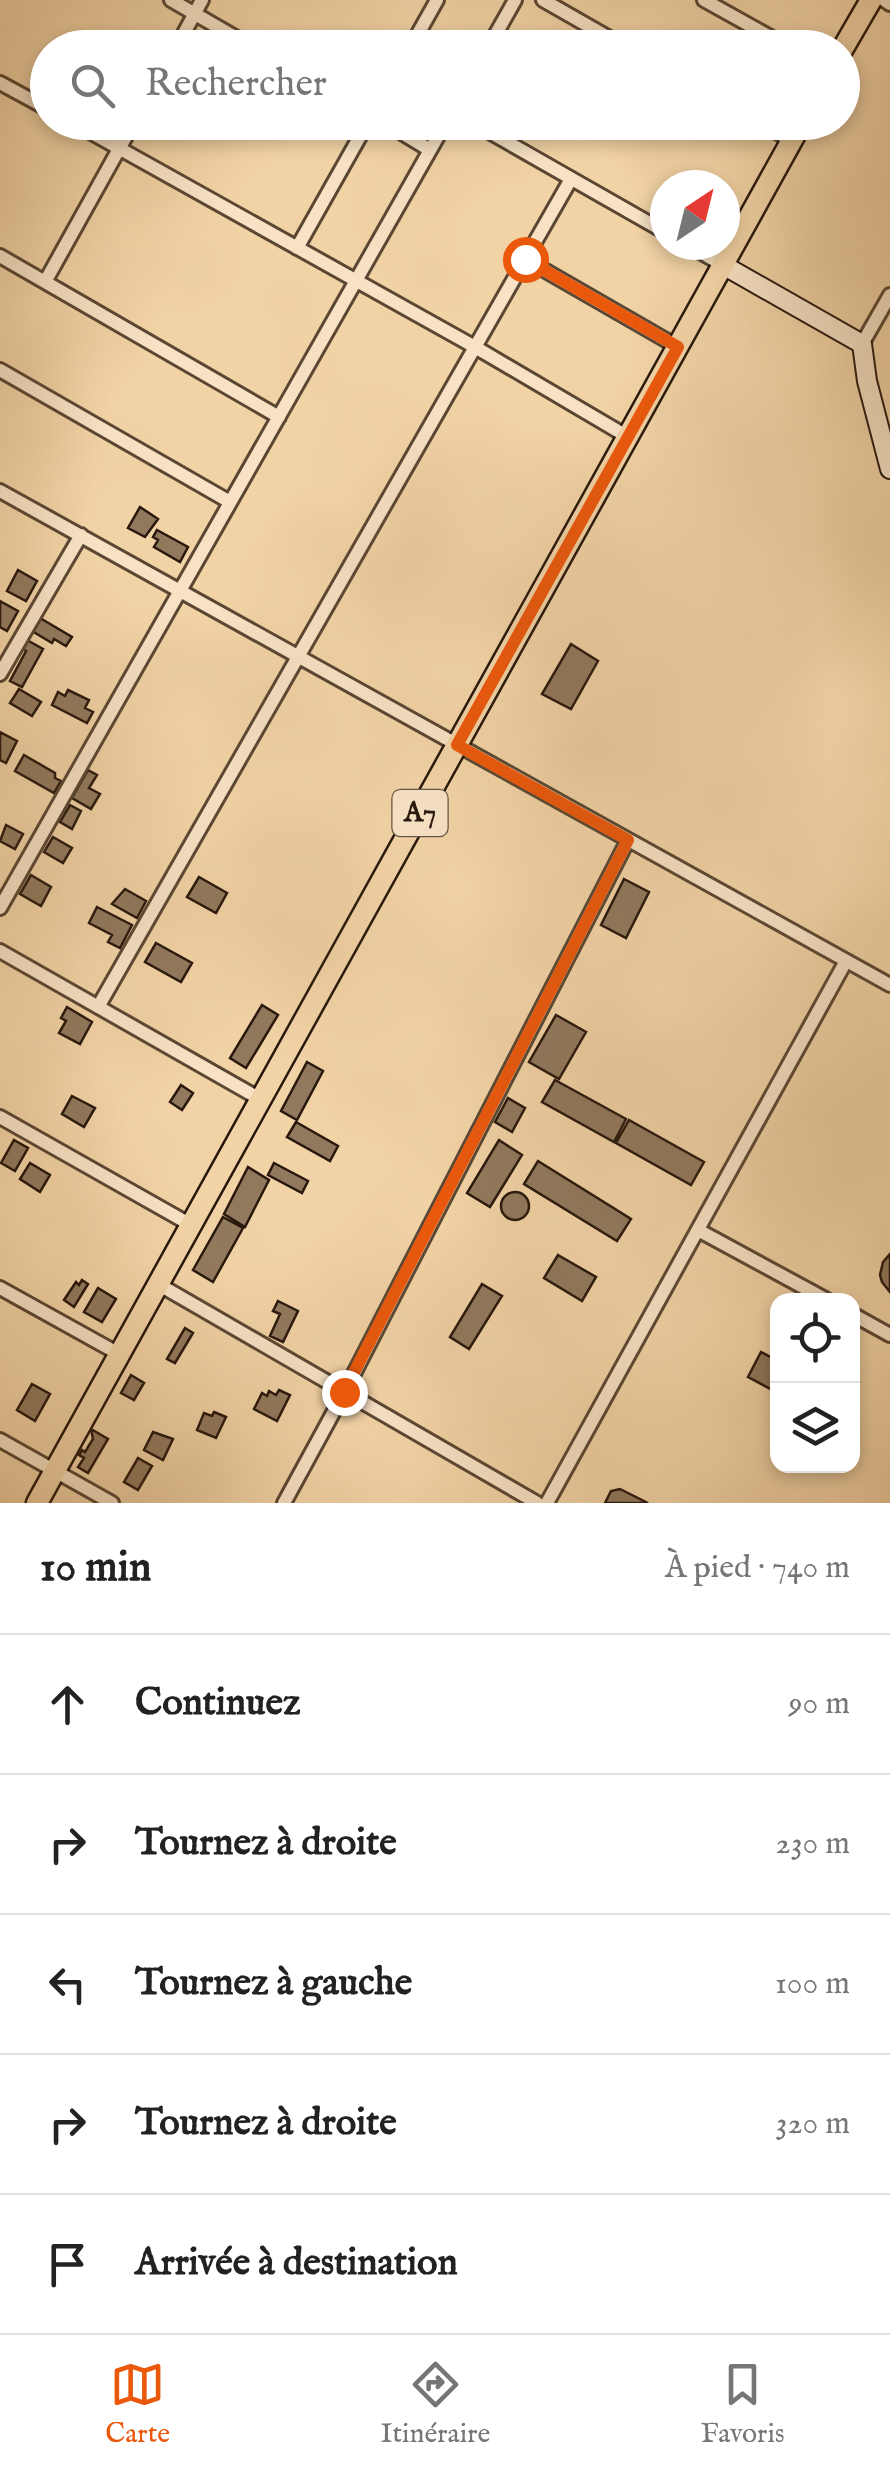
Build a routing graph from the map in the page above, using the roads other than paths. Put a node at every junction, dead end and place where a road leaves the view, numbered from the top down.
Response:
1 (171, 0) edge
2 (202, 0) edge
3 (515, 0) edge
4 (544, 0) edge
5 (704, 0) edge
6 (870, 0) edge
7 (430, 3) edge
8 (195, 14) junction
9 (186, 30) edge
10 (223, 30) edge
11 (418, 30) edge
12 (498, 30) edge
13 (596, 30) edge
14 (758, 30) edge
15 (853, 30) edge
16 (0, 83) edge
17 (30, 99) edge
18 (103, 140) edge
19 (124, 140) edge
20 (358, 140) edge
21 (414, 140) edge
22 (436, 140) edge
23 (503, 140) edge
24 (793, 140) edge
25 (119, 149) junction
26 (430, 150) junction
27 (571, 179) junction
28 (650, 224) edge
29 (296, 248) junction
30 (525, 259) junction
31 (714, 260) edge
32 (2, 261) edge
33 (723, 265) junction
34 (356, 281) junction
35 (45, 282) junction
36 (890, 294) edge
37 (862, 344) junction
38 (475, 347) junction
39 (678, 347) junction
40 (0, 370) edge
41 (279, 416) junction
42 (628, 436) junction
43 (890, 469) edge
44 (0, 491) edge
45 (230, 502) junction
46 (80, 536) junction
47 (180, 591) junction
48 (298, 656) junction
49 (0, 674) edge
50 (457, 745) junction
51 (628, 840) junction
52 (0, 908) edge
53 (0, 951) edge
54 (846, 961) junction
55 (890, 985) edge
56 (98, 1007) junction
57 (260, 1100) junction
58 (0, 1117) edge
59 (191, 1225) junction
60 (698, 1230) junction
61 (158, 1284) junction
62 (0, 1288) edge
63 (815, 1293) edge
64 (860, 1318) edge
65 (890, 1335) edge
66 (119, 1354) junction
67 (344, 1392) junction
68 (0, 1440) edge
69 (54, 1470) junction
70 (36, 1503) edge
71 (112, 1503) edge
72 (284, 1503) edge
73 (538, 1503) edge
74 (547, 1503) edge

1 - 8 street
2 - 8 street
3 - 12 street
4 - 13 street
5 - 14 street
6 - 15 main road
7 - 11 street
8 - 9 street
8 - 10 street
16 - 17 street
18 - 25 street
19 - 25 street
20 - 29 street
21 - 26 street
22 - 26 street
23 - 27 street
24 - 33 main road, A7
25 - 29 street
25 - 35 street
26 - 34 street
27 - 28 street
27 - 30 street
29 - 34 street
30 - 38 street
30 - 39 street
31 - 33 street
32 - 35 street
33 - 37 street
33 - 39 main road, A7
34 - 38 street
34 - 41 street
35 - 41 street
36 - 37 street
37 - 43 street
38 - 42 street
38 - 48 street
39 - 42 main road, A7
40 - 45 street
41 - 45 street
42 - 50 main road, A7
44 - 46 street
45 - 47 street
46 - 47 street
46 - 49 street
47 - 48 street
47 - 52 street
48 - 50 street
48 - 56 street
50 - 51 street
50 - 57 main road, A7
51 - 54 street
51 - 67 street
53 - 56 street
54 - 55 street
54 - 60 street
56 - 57 street
57 - 59 main road, A7
58 - 59 street
59 - 61 main road, A7
60 - 63 street
60 - 74 street
61 - 66 main road, A7
61 - 67 street
62 - 66 street
64 - 65 street
66 - 69 main road, A7
67 - 72 street
67 - 73 street
68 - 69 street
69 - 70 main road, A7
69 - 71 street

